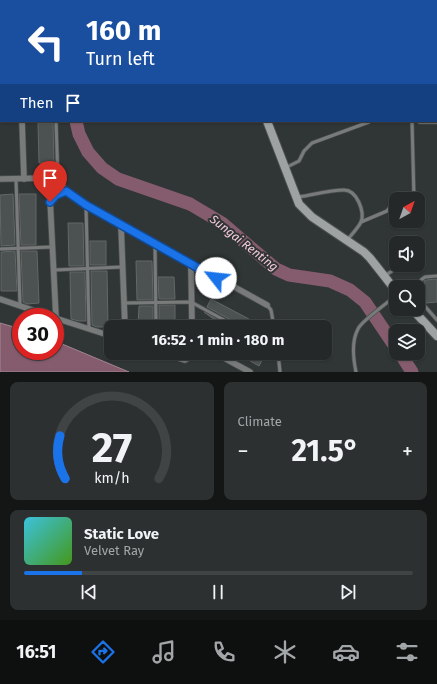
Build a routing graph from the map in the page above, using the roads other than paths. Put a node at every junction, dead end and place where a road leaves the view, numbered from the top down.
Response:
1 (22, 122) edge
2 (56, 122) edge
3 (267, 122) edge
4 (368, 122) dead end
5 (412, 122) edge
6 (285, 168) junction
7 (49, 178) junction
8 (0, 179) edge
9 (16, 179) junction
10 (24, 179) junction
11 (58, 182) junction
12 (66, 191) junction
13 (414, 192) edge
14 (296, 197) junction
15 (50, 202) junction
16 (86, 205) junction
17 (389, 209) edge
18 (361, 222) junction
19 (121, 225) junction
20 (347, 241) junction
21 (155, 244) junction
22 (52, 247) junction
23 (18, 248) junction
24 (0, 249) edge
25 (191, 264) junction
26 (122, 267) junction
27 (88, 269) junction
28 (54, 270) junction
29 (391, 272) edge
30 (384, 276) junction
31 (437, 276) edge
32 (389, 282) edge
33 (0, 299) edge
34 (156, 301) junction
35 (191, 302) junction
36 (389, 302) edge
37 (124, 303) junction
38 (267, 305) joint
39 (20, 306) junction
40 (26, 308) edge
41 (55, 308) edge
42 (418, 316) edge
43 (125, 320) edge
44 (156, 320) edge
45 (192, 320) edge
46 (224, 320) edge
47 (273, 320) edge
48 (437, 320) edge
49 (64, 321) edge
50 (89, 329) junction
51 (104, 334) edge
52 (437, 336) edge
53 (228, 360) edge
54 (279, 360) edge
55 (250, 372) edge
56 (280, 372) edge
57 (356, 372) edge

1 - 10 street
2 - 11 lane
3 - 6 street
4 - 6 lane
5 - 13 lane
6 - 14 street
7 - 10 street
7 - 11 street
7 - 15 street
8 - 9 street
9 - 10 street
9 - 23 lane
11 - 12 street
12 - 15 street
12 - 16 street
14 - 18 lane
14 - 20 street
15 - 22 street
16 - 19 street
16 - 27 lane
17 - 18 lane
18 - 20 lane
19 - 21 street
19 - 26 street
20 - 30 street
21 - 25 street
21 - 34 lane
22 - 23 lane
22 - 28 street
23 - 24 lane
23 - 39 lane
25 - 35 street
25 - 38 street
26 - 27 lane
26 - 37 street
27 - 28 lane
27 - 50 lane
28 - 41 street
29 - 30 lane
30 - 32 street
31 - 48 lane
33 - 39 street
34 - 35 lane
34 - 37 lane
34 - 44 lane
35 - 45 street
35 - 46 lane
36 - 57 lane
37 - 43 street
38 - 47 lane
39 - 40 street
42 - 52 street
49 - 50 street
50 - 51 street
53 - 55 street
54 - 56 lane

